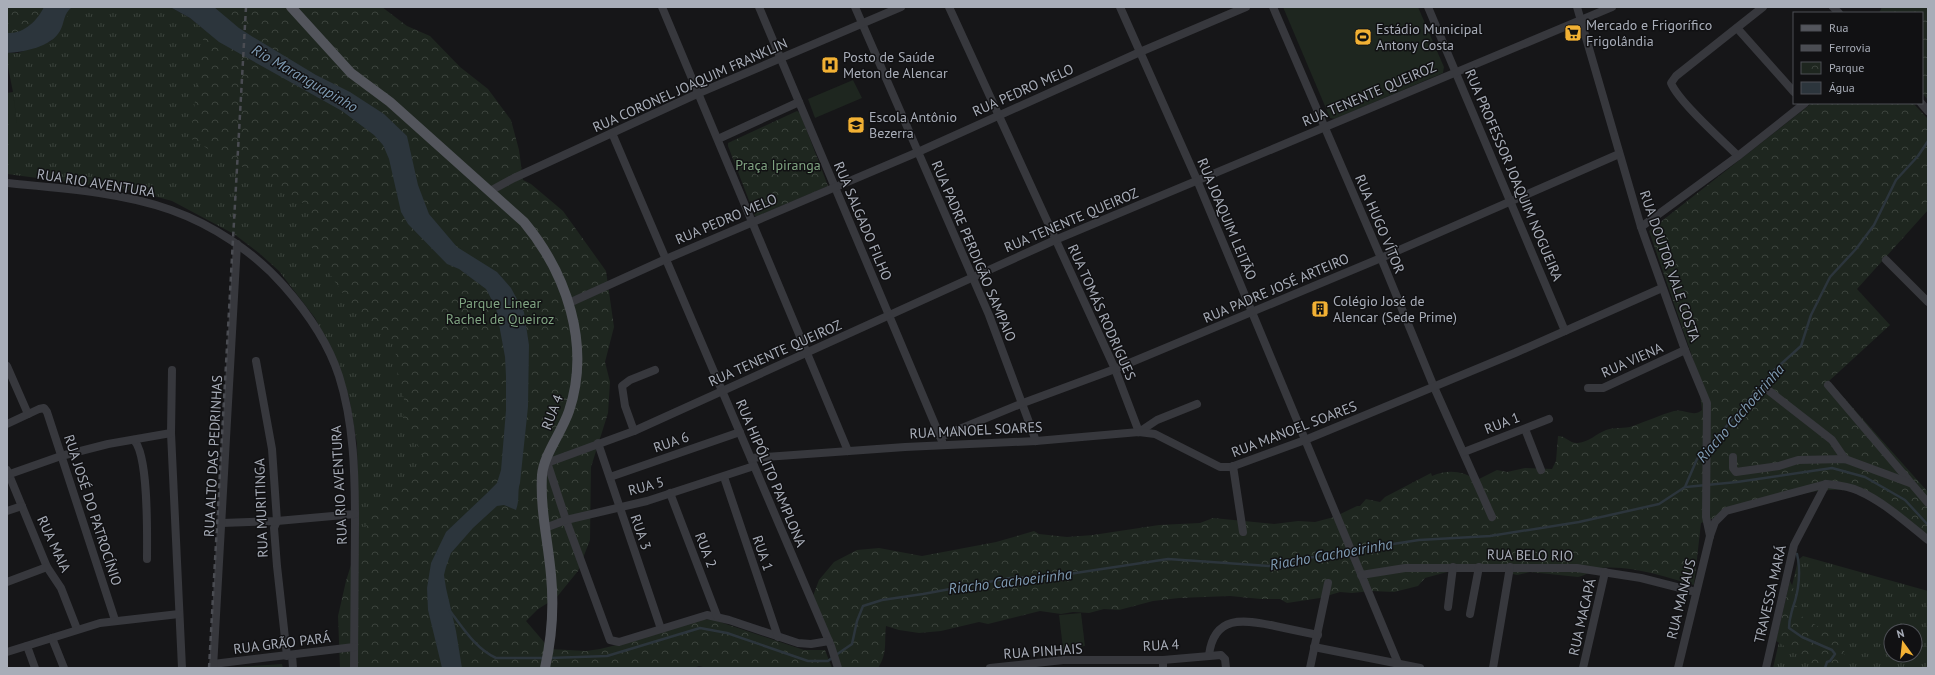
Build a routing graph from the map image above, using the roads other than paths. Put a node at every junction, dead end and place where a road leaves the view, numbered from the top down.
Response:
1 (291, 7) edge
2 (662, 7) edge
3 (759, 7) edge
4 (855, 7) edge
5 (901, 7) edge
6 (949, 7) edge
7 (1120, 7) edge
8 (1246, 7) edge
9 (1272, 7) edge
10 (1428, 7) edge
11 (1577, 7) edge
12 (1612, 7) edge
13 (1763, 7) edge
14 (1580, 19) junction
15 (863, 24) junction
16 (1737, 28) junction
17 (1140, 52) junction
18 (781, 58) junction
19 (1456, 71) junction
20 (1793, 91) edge
21 (699, 93) junction
22 (799, 102) junction
23 (1803, 104) edge
24 (999, 116) junction
25 (1324, 127) junction
26 (612, 133) junction
27 (718, 139) junction
28 (918, 152) junction
29 (1619, 154) junction
30 (1738, 156) junction
31 (1196, 180) junction
32 (7, 183) edge
33 (833, 187) junction
34 (490, 191) junction
35 (1510, 201) junction
36 (753, 222) junction
37 (1640, 227) junction
38 (1055, 240) junction
39 (237, 244) junction
40 (1381, 258) junction
41 (666, 259) junction
42 (1886, 260) dead end
43 (973, 278) junction
44 (1662, 288) junction
45 (1928, 302) edge
46 (569, 303) junction
47 (1252, 312) junction
48 (889, 315) junction
49 (1565, 331) junction
50 (1685, 350) junction
51 (808, 353) junction
52 (256, 361) dead end
53 (7, 366) edge
54 (1116, 369) junction
55 (172, 370) dead end
56 (655, 370) dead end
57 (1828, 385) dead end
58 (1434, 387) junction
59 (1588, 388) dead end
60 (723, 390) junction
61 (1768, 390) dead end
62 (1023, 403) junction
63 (1197, 404) dead end
64 (28, 414) junction
65 (1550, 419) dead end
66 (7, 424) edge
67 (1525, 428) junction
68 (634, 432) junction
69 (740, 432) junction
70 (1139, 432) junction
71 (171, 433) junction
72 (940, 437) junction
73 (134, 440) junction
74 (1305, 440) junction
75 (1036, 441) junction
76 (598, 443) junction
77 (943, 445) junction
78 (848, 451) junction
79 (1464, 452) junction
80 (62, 456) junction
81 (1733, 457) dead end
82 (751, 458) junction
83 (1845, 459) junction
84 (546, 463) junction
85 (754, 466) junction
86 (1233, 466) junction
87 (1541, 470) dead end
88 (8, 473) edge
89 (724, 476) junction
90 (610, 477) junction
91 (1910, 483) junction
92 (1826, 484) junction
93 (670, 493) junction
94 (1928, 503) edge
95 (22, 506) junction
96 (619, 506) junction
97 (7, 511) edge
98 (355, 514) junction
99 (1492, 517) dead end
100 (566, 520) junction
101 (277, 521) junction
102 (222, 523) junction
103 (545, 528) junction
104 (1243, 532) dead end
105 (1710, 536) junction
106 (1928, 540) edge
107 (147, 559) dead end
108 (47, 567) junction
109 (1453, 567) junction
110 (1478, 567) junction
111 (1510, 567) junction
112 (1605, 572) junction
113 (1361, 575) junction
114 (7, 582) edge
115 (1328, 583) dead end
116 (1696, 592) junction
117 (1448, 608) dead end
118 (179, 614) junction
119 (1470, 614) dead end
120 (717, 616) junction
121 (115, 620) junction
122 (77, 629) junction
123 (661, 629) junction
124 (1318, 635) junction
125 (778, 637) junction
126 (52, 638) junction
127 (830, 643) junction
128 (27, 646) junction
129 (354, 647) junction
130 (1314, 647) junction
131 (7, 652) edge
132 (289, 655) junction
133 (1209, 655) junction
134 (1063, 664) edge
135 (1098, 664) edge
136 (1163, 664) edge
137 (213, 666) edge
138 (1398, 666) edge
139 (1010, 667) edge
140 (35, 668) edge
141 (64, 668) edge
142 (182, 668) edge
143 (293, 668) edge
144 (354, 668) edge
145 (545, 668) edge
146 (838, 668) edge
147 (990, 668) edge
148 (1226, 668) edge
149 (1310, 668) edge
150 (1420, 668) edge
151 (1494, 668) edge
152 (1583, 668) edge
153 (1678, 668) edge
154 (1766, 668) edge

1 - 34 main road, RUA 4
2 - 21 street
3 - 18 street, RUA SALGADO FILHO
4 - 15 street, RUA PADRE PERDIGÃO SAMPAIO
5 - 15 street, RUA CORONEL JOAQUIM FRANKLIN
6 - 24 street, RUA TOMÁS RODRIGUES
7 - 17 street, RUA JOAQUIM LEITÃO
8 - 17 street, RUA PEDRO MELO
9 - 25 street, RUA HUGO VÍTOR
10 - 19 street, RUA PROFESSOR JOAQUIM NOGUEIRA
11 - 14 street, RUA DOUTOR VALE COSTA
12 - 14 street, RUA TENENTE QUEIROZ
13 - 16 street
14 - 19 street, RUA TENENTE QUEIROZ
14 - 29 street, RUA DOUTOR VALE COSTA
15 - 18 street, RUA CORONEL JOAQUIM FRANKLIN
15 - 28 street, RUA PADRE PERDIGÃO SAMPAIO
16 - 20 street
16 - 30 street
17 - 24 street, RUA PEDRO MELO
17 - 31 street, RUA JOAQUIM LEITÃO
18 - 21 street, RUA CORONEL JOAQUIM FRANKLIN
18 - 22 street, RUA SALGADO FILHO
19 - 25 street, RUA TENENTE QUEIROZ
19 - 35 street, RUA PROFESSOR JOAQUIM NOGUEIRA
21 - 26 street, RUA CORONEL JOAQUIM FRANKLIN
21 - 27 street
22 - 27 street
22 - 33 street, RUA SALGADO FILHO
23 - 30 street
24 - 28 street, RUA PEDRO MELO
24 - 38 street, RUA TOMÁS RODRIGUES
25 - 31 street, RUA TENENTE QUEIROZ
25 - 40 street, RUA HUGO VÍTOR
26 - 34 street, RUA CORONEL JOAQUIM FRANKLIN
26 - 41 street, RUA HIPÓLITO PAMPLONA
27 - 36 street
28 - 33 street, RUA PEDRO MELO
28 - 43 street, RUA PADRE PERDIGÃO SAMPAIO
29 - 35 street, RUA PADRE JOSÉ ARTEIRO
29 - 37 street, RUA DOUTOR VALE COSTA
30 - 37 street
31 - 38 street, RUA TENENTE QUEIROZ
31 - 47 street, RUA JOAQUIM LEITÃO
32 - 39 street, RUA RIO AVENTURA
33 - 36 street, RUA PEDRO MELO
33 - 48 street, RUA SALGADO FILHO
34 - 46 main road, RUA 4
35 - 40 street, RUA PADRE JOSÉ ARTEIRO
35 - 49 street, RUA PROFESSOR JOAQUIM NOGUEIRA
36 - 41 street, RUA PEDRO MELO
36 - 51 street
37 - 44 street, RUA DOUTOR VALE COSTA
38 - 43 street, RUA TENENTE QUEIROZ
38 - 54 street, RUA TOMÁS RODRIGUES
39 - 98 street, RUA RIO AVENTURA
39 - 102 street, RUA ALTO DAS PEDRINHAS
40 - 47 street, RUA PADRE JOSÉ ARTEIRO
40 - 58 street, RUA HUGO VÍTOR
41 - 46 street, RUA PEDRO MELO
41 - 60 street, RUA HIPÓLITO PAMPLONA
42 - 45 street
43 - 48 street, RUA TENENTE QUEIROZ
43 - 62 street, RUA PADRE PERDIGÃO SAMPAIO
44 - 49 street, RUA MANOEL SOARES
44 - 50 street, RUA DOUTOR VALE COSTA
46 - 84 main road, RUA 4
47 - 54 street, RUA PADRE JOSÉ ARTEIRO
47 - 74 street, RUA JOAQUIM LEITÃO
48 - 51 street, RUA TENENTE QUEIROZ
48 - 72 street, RUA SALGADO FILHO
49 - 58 street, RUA MANOEL SOARES
50 - 59 street, RUA VIENA
50 - 105 street, RUA DOUTOR VALE COSTA
51 - 60 street, RUA TENENTE QUEIROZ
51 - 78 street
52 - 101 street, RUA MURITINGA
53 - 64 street
54 - 62 street, RUA PADRE JOSÉ ARTEIRO
54 - 70 street, RUA TOMÁS RODRIGUES
55 - 71 street
56 - 68 street
57 - 91 street
58 - 74 street, RUA MANOEL SOARES
58 - 79 street, RUA HUGO VÍTOR
60 - 68 street, RUA TENENTE QUEIROZ
60 - 69 street, RUA HIPÓLITO PAMPLONA
61 - 83 street
62 - 72 street, RUA PADRE JOSÉ ARTEIRO
62 - 75 street, RUA PADRE PERDIGÃO SAMPAIO
63 - 70 street
64 - 66 street
64 - 80 street, RUA JOSÉ DO PATROCÍNIO
65 - 67 street, RUA 1
67 - 79 street, RUA 1
67 - 87 street
68 - 76 street, RUA TENENTE QUEIROZ
69 - 82 street, RUA HIPÓLITO PAMPLONA
69 - 90 street, RUA 6
70 - 75 street, RUA MANOEL SOARES
70 - 86 street, RUA MANOEL SOARES
71 - 73 street
71 - 118 street
72 - 77 street, RUA SALGADO FILHO
73 - 80 street
73 - 107 street
74 - 86 street, RUA MANOEL SOARES
74 - 113 street, RUA JOAQUIM LEITÃO
75 - 77 street, RUA MANOEL SOARES
76 - 84 street, RUA TENENTE QUEIROZ
76 - 90 street, RUA 3
77 - 78 street, RUA MANOEL SOARES
78 - 82 street, RUA MANOEL SOARES
79 - 99 street, RUA HUGO VÍTOR
80 - 88 street
80 - 121 street, RUA JOSÉ DO PATROCÍNIO
81 - 83 street
82 - 85 street, RUA HIPÓLITO PAMPLONA
83 - 91 street
84 - 100 street
84 - 103 main road, RUA 4
85 - 89 street, RUA 5
85 - 127 street, RUA HIPÓLITO PAMPLONA
86 - 104 street
88 - 95 street, RUA MAIA
89 - 93 street, RUA 5
89 - 125 street, RUA 1
90 - 96 street, RUA 3
91 - 94 street
92 - 105 street
92 - 106 street
92 - 154 street, TRAVESSA MARÁ
93 - 96 street, RUA 5
93 - 120 street, RUA 2
95 - 97 street
95 - 108 street, RUA MAIA
96 - 100 street, RUA 5
96 - 123 street, RUA 3
98 - 101 street
98 - 129 street, RUA RIO AVENTURA
100 - 103 street, RUA 5
100 - 123 street
101 - 102 street
101 - 132 street, RUA MURITINGA
102 - 137 street, RUA ALTO DAS PEDRINHAS
103 - 145 main road, RUA 4
105 - 116 street, RUA MANAUS
108 - 114 street
108 - 122 street, RUA MAIA
109 - 110 street, RUA BELO RIO
109 - 113 street, RUA BELO RIO
109 - 117 street
110 - 111 street, RUA BELO RIO
110 - 119 street
111 - 112 street, RUA BELO RIO
111 - 151 street
112 - 116 street, RUA BELO RIO
112 - 152 street, RUA MACAPÁ
113 - 138 street, RUA JOAQUIM LEITÃO
115 - 124 street
116 - 153 street, RUA MANAUS
118 - 121 street
118 - 142 street
120 - 123 street
120 - 125 street
121 - 122 street
122 - 126 street
124 - 130 street
124 - 133 street
125 - 127 street
126 - 128 street
126 - 141 street
127 - 146 street, RUA HIPÓLITO PAMPLONA
128 - 131 street
128 - 140 street
129 - 132 street, RUA GRÃO PARÁ
129 - 144 street, RUA RIO AVENTURA
130 - 138 street
130 - 149 street
132 - 137 street, RUA GRÃO PARÁ
132 - 143 street, RUA MURITINGA
133 - 136 street, RUA 4
133 - 148 street, RUA 4
134 - 135 street, RUA PINHAIS
134 - 139 street, RUA PINHAIS
135 - 136 street, RUA 4
138 - 150 street
139 - 147 street, RUA PINHAIS

